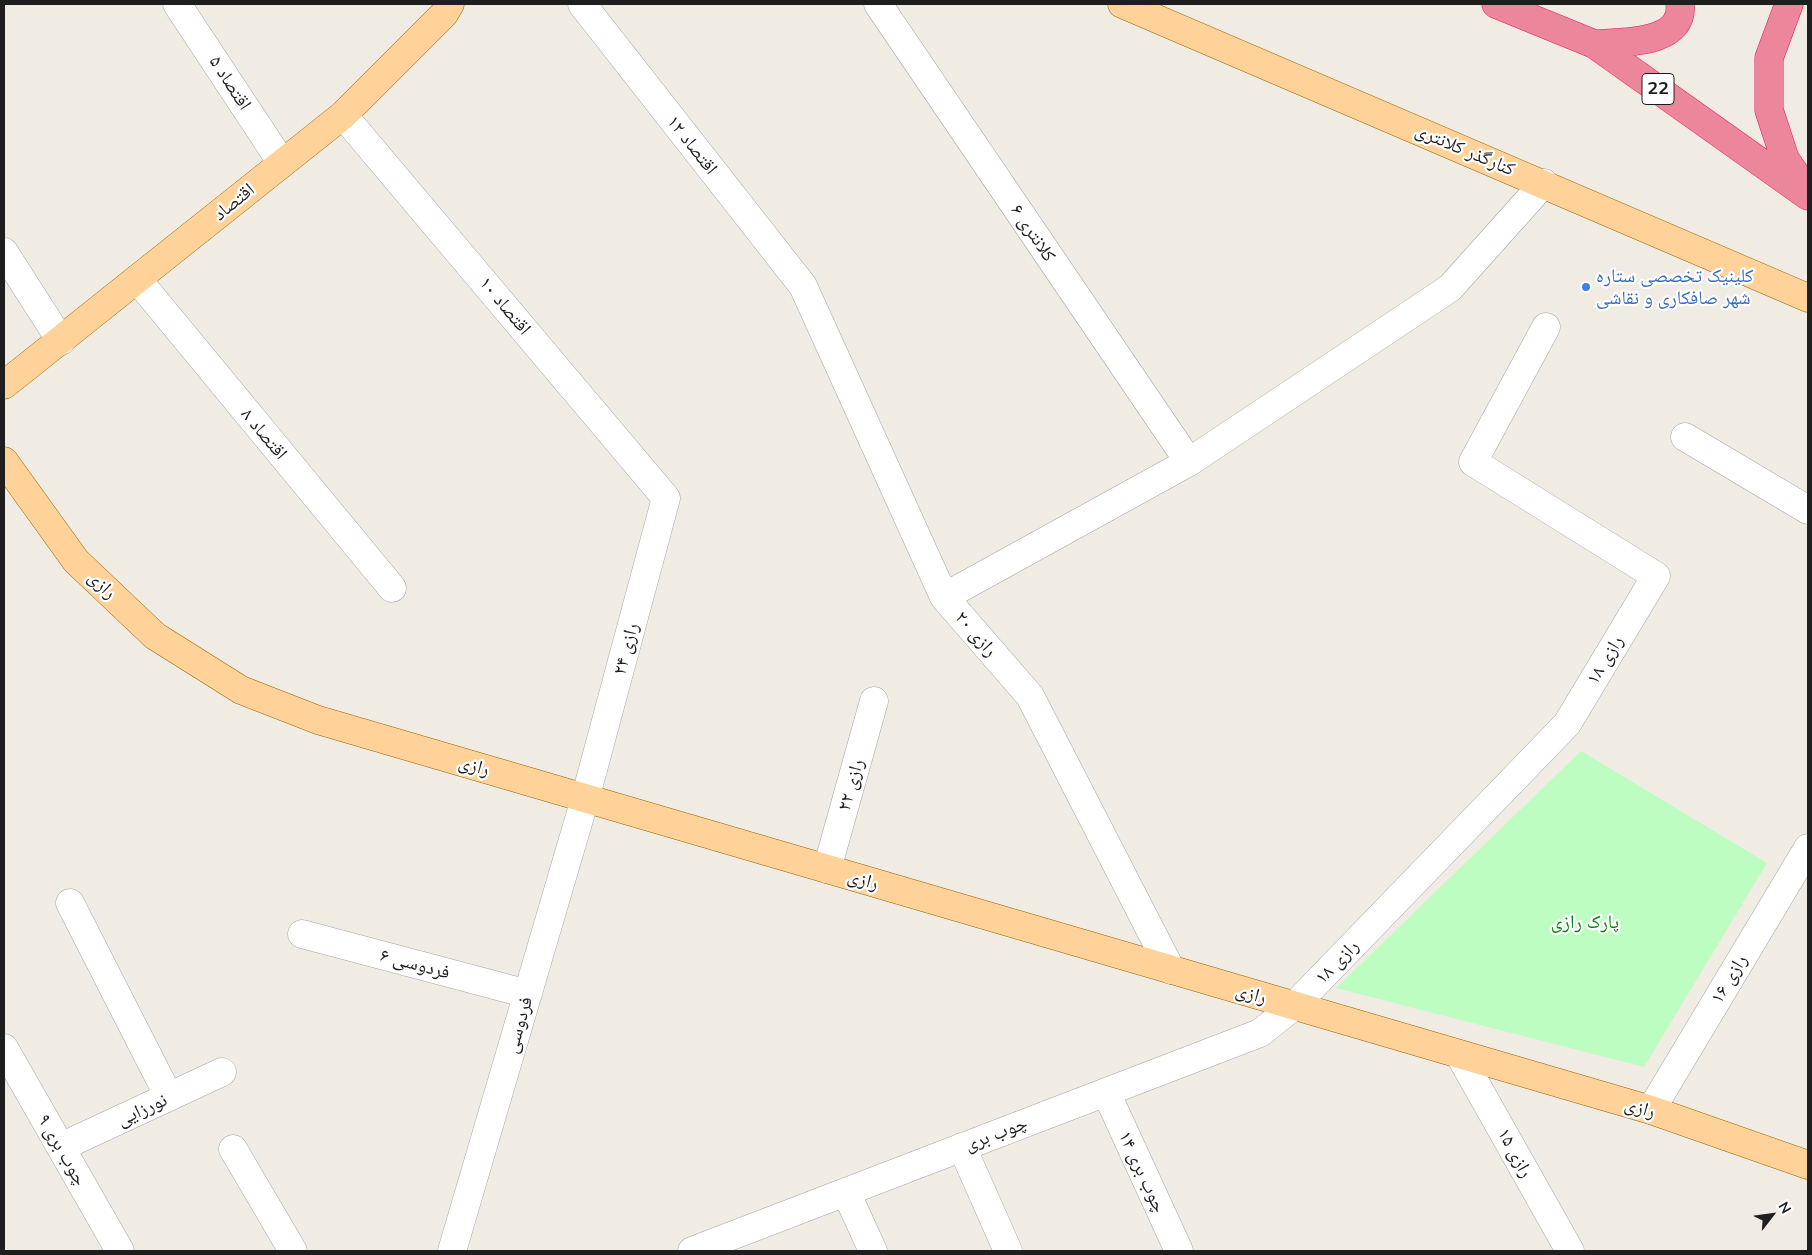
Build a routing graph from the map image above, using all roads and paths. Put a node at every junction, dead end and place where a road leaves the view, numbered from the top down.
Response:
1 (177, 4) edge
2 (450, 4) edge
3 (582, 4) edge
4 (878, 4) edge
5 (1122, 4) edge
6 (1496, 4) edge
7 (1680, 4) edge
8 (1789, 4) edge
9 (1594, 44) junction
10 (343, 114) junction
11 (282, 163) junction
12 (1544, 183) junction
13 (1808, 192) edge
14 (1808, 196) edge
15 (4, 252) edge
16 (137, 280) junction
17 (803, 286) joint
18 (1808, 298) edge
19 (1546, 327) dead end
20 (61, 340) junction
21 (4, 385) edge
22 (1685, 437) dead end
23 (4, 461) edge
24 (1189, 462) junction
25 (666, 498) joint
26 (1808, 510) edge
27 (392, 588) dead end
28 (944, 597) junction
29 (874, 701) dead end
30 (586, 799) junction
31 (1804, 864) edge
32 (827, 869) junction
33 (70, 903) dead end
34 (302, 934) dead end
35 (1171, 970) junction
36 (528, 994) junction
37 (1294, 1006) junction
38 (4, 1048) edge
39 (1459, 1054) junction
40 (222, 1072) dead end
41 (1106, 1092) junction
42 (169, 1097) junction
43 (1651, 1110) junction
44 (61, 1147) junction
45 (962, 1147) junction
46 (233, 1149) dead end
47 (1807, 1165) edge
48 (846, 1192) junction
49 (728, 1245) edge
50 (120, 1251) edge
51 (294, 1251) edge
52 (452, 1251) edge
53 (692, 1251) edge
54 (872, 1251) edge
55 (1008, 1251) edge
56 (1179, 1251) edge
57 (1570, 1251) edge

1 - 11 street, ۵ اقتصاد
2 - 10 main road, اقتصاد
3 - 17 street, ۱۲ اقتصاد
4 - 24 street, کلانتری ۶
5 - 12 main road, کنارگذر کلانتری
6 - 9 highway, 22
7 - 9 highway
8 - 13 highway
9 - 14 highway, 22
10 - 11 main road, اقتصاد
10 - 25 street, ۱۰ اقتصاد
11 - 16 main road, اقتصاد
12 - 18 main road, کنارگذر کلانتری
12 - 24 street
15 - 20 street
16 - 20 main road, اقتصاد
16 - 27 street, ۸ اقتصاد
17 - 28 street, رازی ۲۰
19 - 37 street, رازی ۱۸
20 - 21 main road, اقتصاد
22 - 26 street
23 - 30 main road, رازی
24 - 28 street
25 - 30 street, رازی ۲۴
28 - 35 street, رازی ۲۰
29 - 32 street, رازی ۲۲
30 - 32 main road, رازی
30 - 36 street, فردوسی
31 - 43 street, رازی ۱۶
32 - 35 main road, رازی
33 - 42 street
34 - 36 street, فردوسی ۶
35 - 37 main road, رازی
36 - 52 street, فردوسی
37 - 39 main road, رازی
37 - 41 street, چوب بری
38 - 44 street, ۹ چوب بری
39 - 43 main road, رازی
39 - 57 street, ۱۵ رازی
40 - 42 street, نورزایی
41 - 45 street, چوب بری
41 - 56 street, ۱۴ چوب بری
42 - 44 street, نورزایی
43 - 47 main road, رازی
44 - 50 street, ۹ چوب بری
45 - 48 street, چوب بری
45 - 55 street
46 - 51 street
48 - 49 street, چوب بری
48 - 54 street
49 - 53 street, چوب بری

